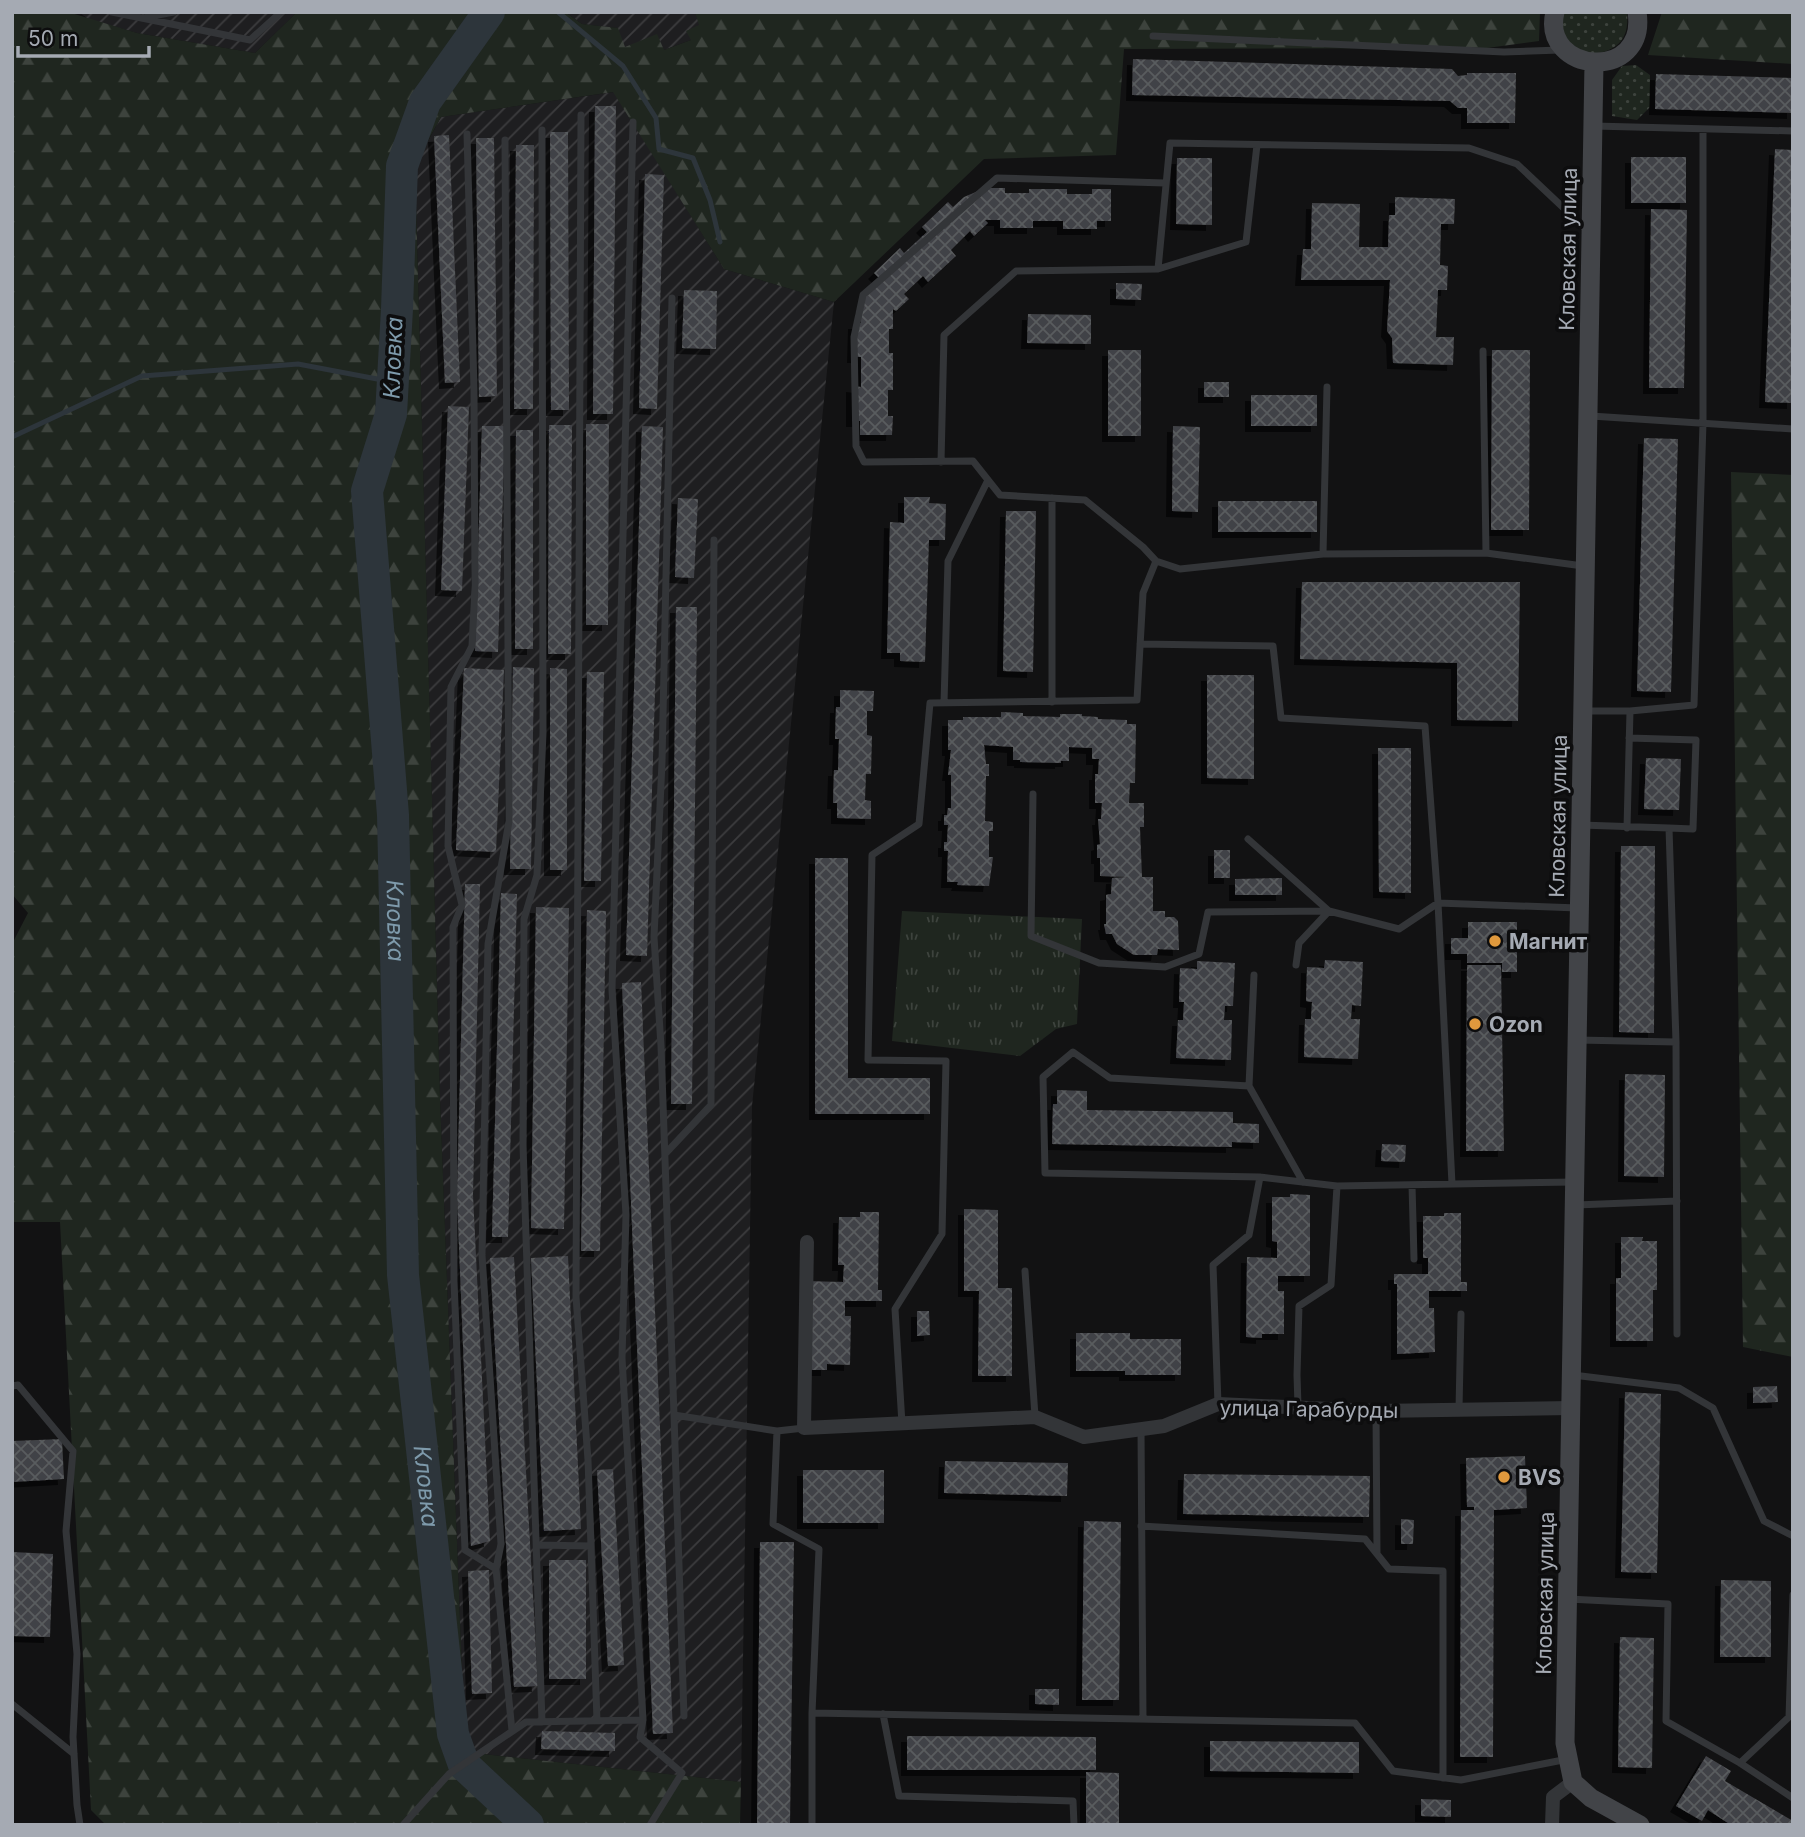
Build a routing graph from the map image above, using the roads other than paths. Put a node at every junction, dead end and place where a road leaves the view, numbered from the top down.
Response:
1 (112, 12) edge
2 (174, 12) edge
3 (281, 12) edge
4 (1555, 12) edge
5 (1637, 12) edge
6 (143, 18) junction
7 (1153, 36) dead end
8 (1565, 50) junction
9 (1594, 63) junction
10 (581, 115) dead end
11 (633, 122) dead end
12 (1593, 126) junction
13 (542, 130) dead end
14 (1703, 130) junction
15 (1793, 131) edge
16 (467, 134) dead end
17 (505, 141) dead end
18 (1257, 145) junction
19 (1165, 183) junction
20 (1591, 234) junction
21 (1158, 269) junction
22 (672, 298) dead end
23 (1483, 351) dead end
24 (1327, 387) dead end
25 (1587, 416) junction
26 (1703, 423) junction
27 (1793, 429) edge
28 (941, 461) junction
29 (988, 480) junction
30 (1052, 498) junction
31 (713, 540) dead end
32 (1486, 553) junction
33 (1324, 554) junction
34 (1156, 561) junction
35 (1585, 566) junction
36 (1140, 644) junction
37 (1052, 702) junction
38 (944, 703) junction
39 (1582, 711) junction
40 (1630, 711) junction
41 (1629, 738) junction
42 (1033, 794) dead end
43 (1580, 825) junction
44 (1627, 828) junction
45 (1669, 828) junction
46 (1248, 839) dead end
47 (1438, 903) junction
48 (1579, 908) junction
49 (1329, 911) junction
50 (1296, 965) dead end
51 (1254, 975) dead end
52 (1577, 1040) junction
53 (1676, 1042) junction
54 (1249, 1086) junction
55 (665, 1154) junction
56 (1260, 1177) junction
57 (1303, 1182) junction
58 (1575, 1182) junction
59 (1452, 1184) junction
60 (1412, 1185) junction
61 (1337, 1186) junction
62 (1676, 1201) junction
63 (1574, 1205) junction
64 (807, 1242) dead end
65 (1414, 1259) dead end
66 (1026, 1271) dead end
67 (1461, 1314) dead end
68 (1677, 1334) dead end
69 (1573, 1375) junction
70 (12, 1386) edge
71 (1218, 1404) junction
72 (1298, 1406) junction
73 (1571, 1408) junction
74 (1459, 1409) junction
75 (1376, 1411) junction
76 (674, 1415) junction
77 (1035, 1417) junction
78 (902, 1423) junction
79 (804, 1428) junction
80 (1140, 1429) junction
81 (777, 1431) junction
82 (1141, 1526) junction
83 (1793, 1536) edge
84 (537, 1545) junction
85 (591, 1545) junction
86 (1377, 1555) junction
87 (496, 1569) junction
88 (1793, 1595) edge
89 (1568, 1599) junction
90 (12, 1704) edge
91 (812, 1713) junction
92 (883, 1714) junction
93 (684, 1716) dead end
94 (1143, 1719) junction
95 (643, 1720) junction
96 (597, 1721) junction
97 (542, 1722) junction
98 (511, 1732) junction
99 (74, 1754) junction
100 (1568, 1759) junction
101 (1740, 1763) junction
102 (1443, 1778) junction
103 (1573, 1782) junction
104 (1793, 1798) edge
105 (80, 1825) edge
106 (403, 1825) edge
107 (650, 1825) edge
108 (812, 1825) edge
109 (1074, 1825) edge
110 (1552, 1825) edge
111 (1640, 1825) edge

1 - 6 lane
2 - 6 lane
3 - 6 lane
4 - 8 street
5 - 9 street
7 - 8 lane
8 - 9 street
9 - 12 street, Кловская улица
10 - 85 lane
11 - 95 lane
12 - 14 lane
12 - 20 street, Кловская улица
13 - 84 lane
14 - 15 lane
14 - 26 lane
16 - 87 lane
17 - 87 lane
18 - 19 lane
18 - 20 lane
18 - 21 lane
19 - 21 lane
19 - 28 lane
20 - 25 street, Кловская улица
21 - 28 lane
22 - 55 lane
23 - 32 lane
24 - 33 lane
25 - 26 lane
25 - 35 street, Кловская улица
26 - 27 lane
26 - 40 lane
28 - 29 lane
29 - 30 lane
29 - 38 lane
30 - 34 lane
30 - 37 lane
31 - 55 lane
32 - 33 lane
32 - 35 lane
33 - 34 lane
34 - 36 lane
35 - 39 street, Кловская улица
36 - 37 lane
36 - 47 lane
37 - 38 lane
38 - 78 lane
39 - 40 lane
39 - 43 street, Кловская улица
40 - 41 lane
41 - 44 lane
41 - 45 lane
42 - 49 lane
43 - 44 lane
43 - 48 street, Кловская улица
44 - 45 lane
45 - 53 lane
46 - 49 lane
47 - 48 lane
47 - 49 lane
47 - 59 lane
48 - 52 street, Кловская улица
49 - 50 lane
51 - 54 lane
52 - 53 lane
52 - 58 street, Кловская улица
53 - 62 lane
54 - 56 lane
54 - 57 lane
55 - 76 lane
56 - 57 lane
56 - 71 lane
57 - 61 lane
58 - 59 lane
58 - 63 street, Кловская улица
59 - 60 lane
60 - 61 lane
60 - 65 lane
61 - 72 lane
62 - 63 lane
62 - 68 lane
63 - 69 street, Кловская улица
64 - 79 street
66 - 77 lane
67 - 74 lane
69 - 73 street, Кловская улица
69 - 83 lane
70 - 99 lane
71 - 72 street, улица Гарабурды
71 - 80 street, улица Гарабурды
72 - 75 street, улица Гарабурды
73 - 74 street, улица Гарабурды
73 - 89 street, Кловская улица
74 - 75 street, улица Гарабурды
75 - 86 lane
76 - 81 lane
76 - 93 lane
77 - 78 street, улица Гарабурды
77 - 80 street, улица Гарабурды
78 - 79 street, улица Гарабурды
79 - 81 lane
80 - 82 lane
81 - 91 lane
82 - 86 lane
82 - 94 lane
84 - 85 lane
84 - 97 lane
85 - 96 lane
86 - 102 lane
87 - 98 lane
88 - 101 lane
89 - 100 street, Кловская улица
89 - 101 lane
90 - 99 lane
91 - 92 lane
91 - 108 lane
92 - 94 lane
92 - 109 lane
94 - 102 lane
95 - 96 lane
95 - 107 lane
96 - 97 lane
97 - 98 lane
98 - 106 lane
99 - 105 lane
100 - 102 lane
100 - 103 street, Кловская улица
101 - 104 lane
103 - 110 street
103 - 111 street

